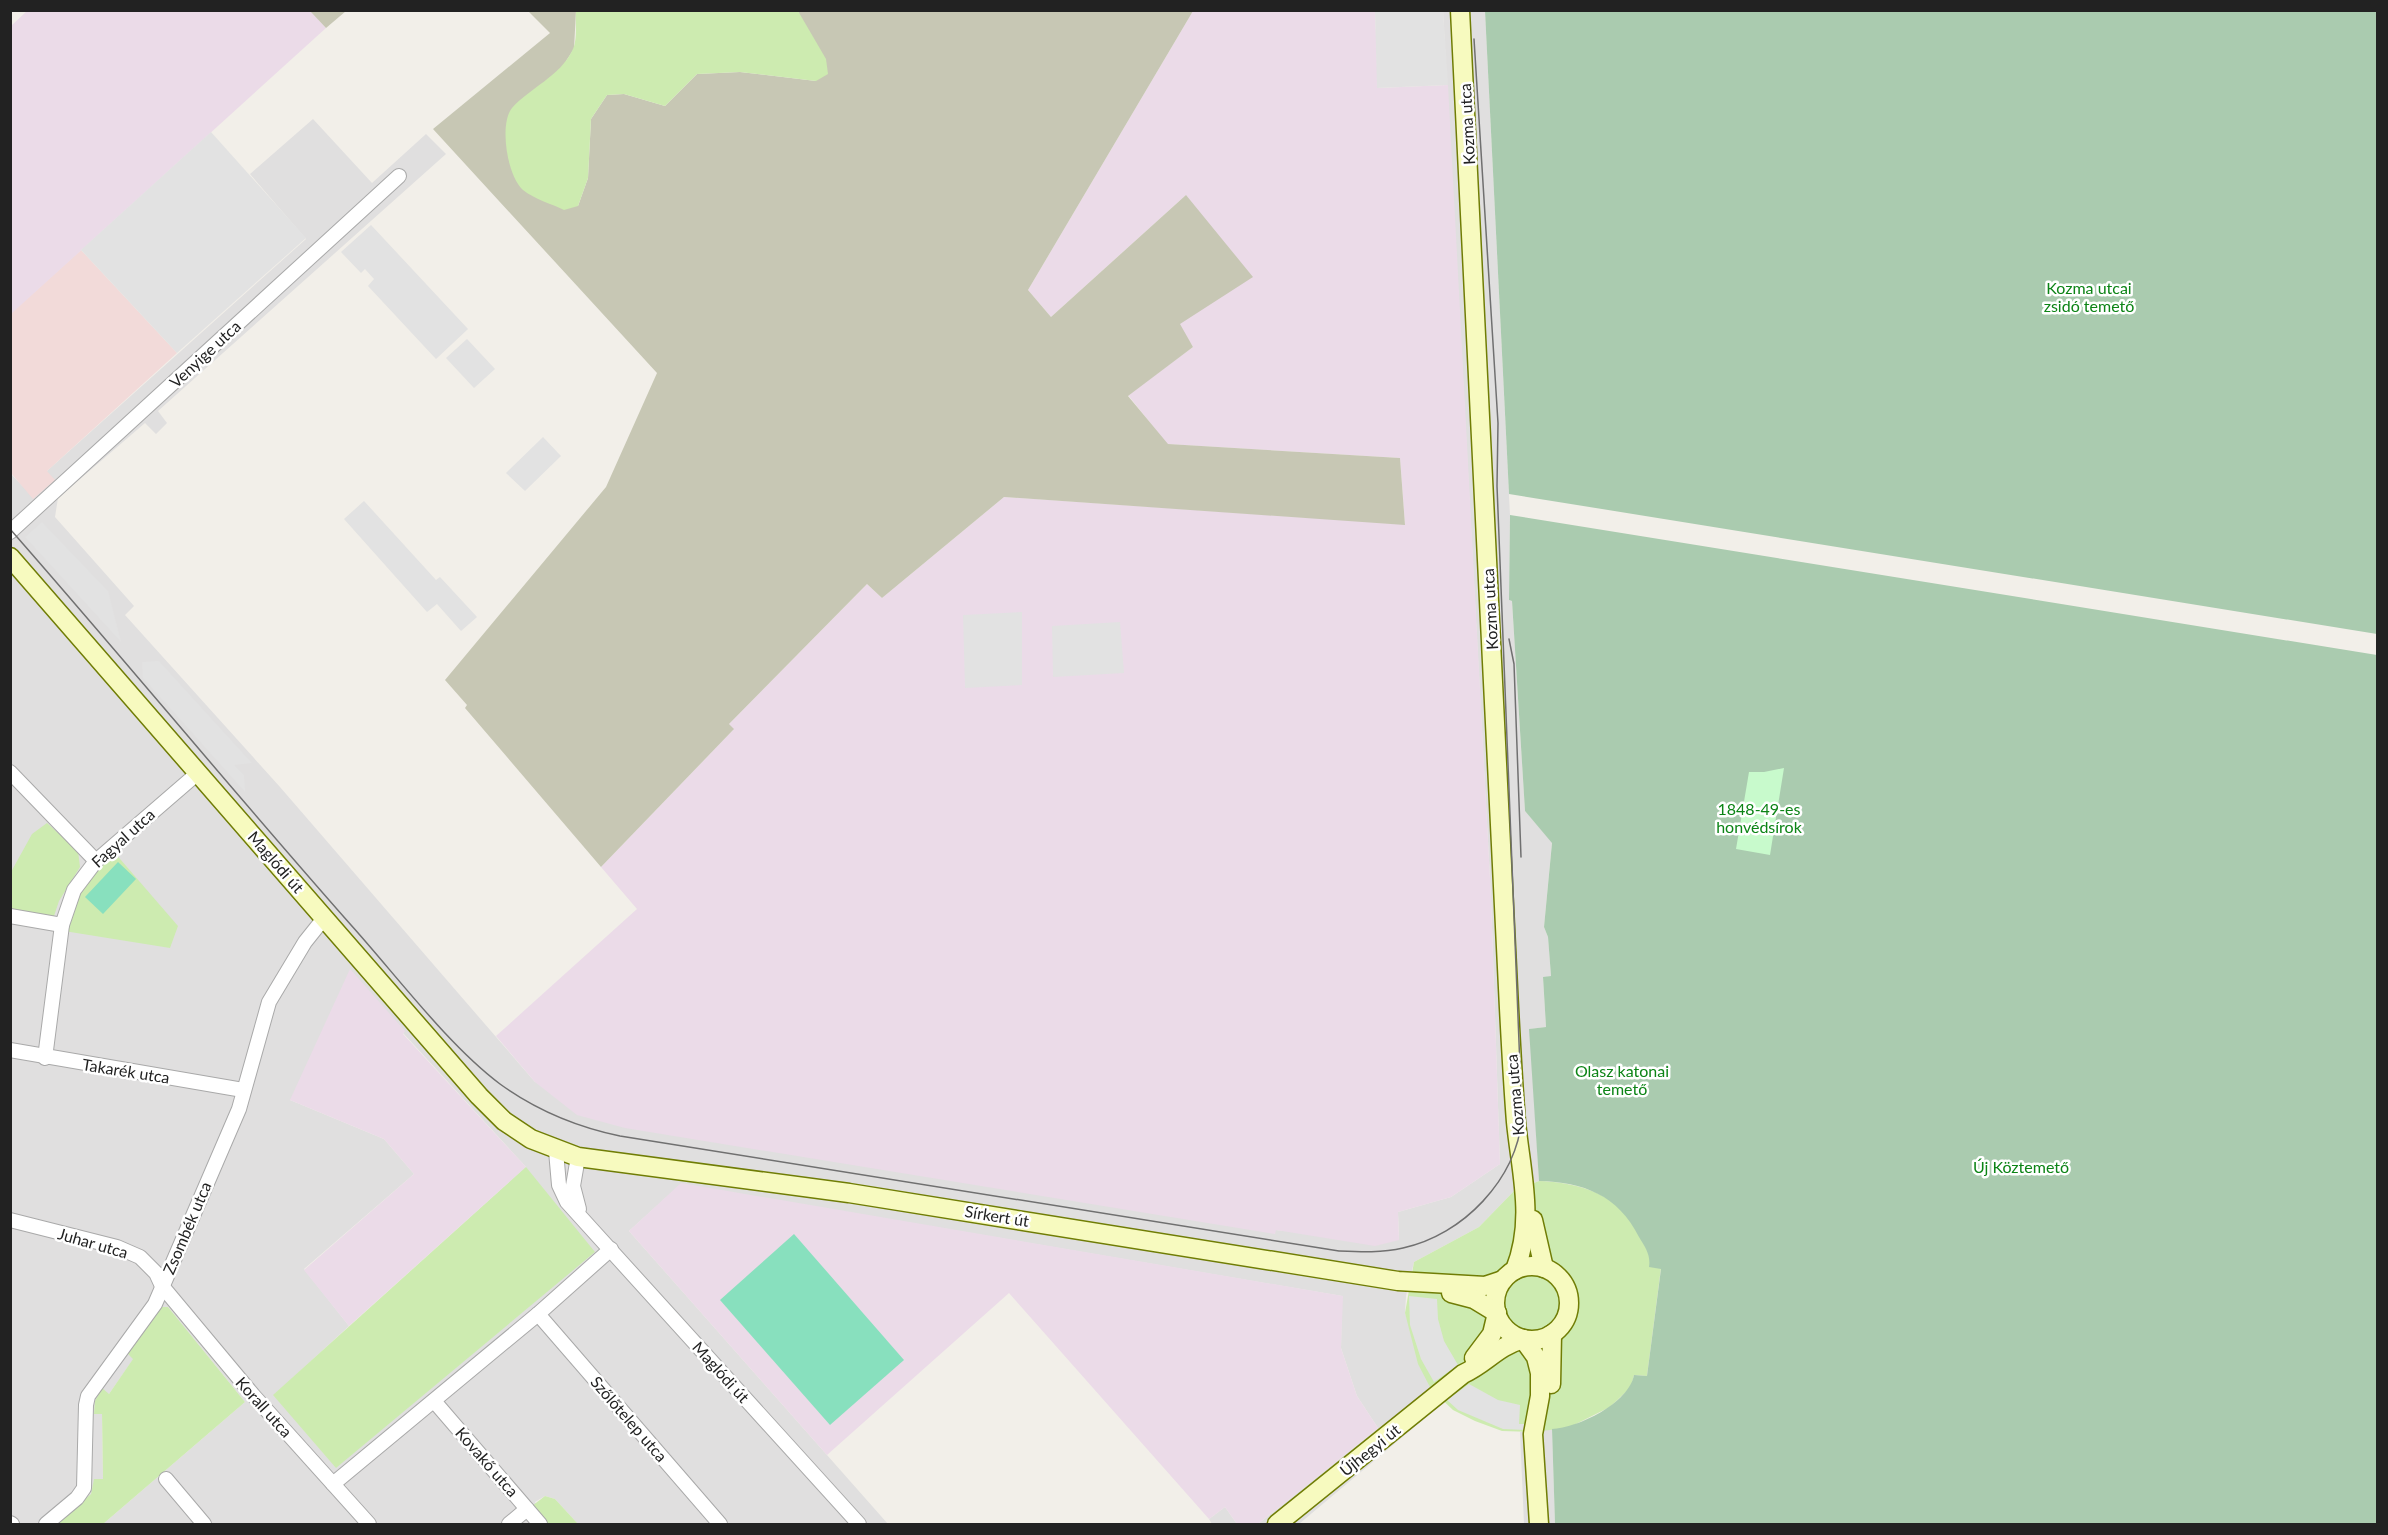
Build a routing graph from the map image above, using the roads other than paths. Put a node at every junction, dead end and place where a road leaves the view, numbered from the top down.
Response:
1 (1460, 10) edge
2 (399, 176) dead end
3 (10, 532) edge
4 (10, 557) edge
5 (10, 772) edge
6 (199, 772) junction
7 (96, 861) junction
8 (10, 916) edge
9 (325, 917) junction
10 (62, 925) junction
11 (10, 1050) edge
12 (45, 1058) junction
13 (243, 1090) junction
14 (556, 1151) junction
15 (578, 1157) junction
16 (1527, 1208) junction
17 (584, 1219) junction
18 (10, 1220) edge
19 (611, 1249) junction
20 (1544, 1268) junction
21 (1509, 1275) junction
22 (1415, 1283) junction
23 (162, 1286) junction
24 (1497, 1313) junction
25 (538, 1314) junction
26 (1552, 1334) junction
27 (1523, 1339) junction
28 (1463, 1374) junction
29 (434, 1401) junction
30 (1535, 1442) junction
31 (166, 1479) dead end
32 (333, 1484) junction
33 (527, 1509) junction
34 (46, 1524) edge
35 (204, 1524) edge
36 (369, 1524) edge
37 (509, 1524) edge
38 (540, 1524) edge
39 (720, 1524) edge
40 (859, 1524) edge
41 (1277, 1524) edge
42 (1539, 1524) edge

1 - 16 street, Kozma utca
2 - 3 street, Venyige utca
4 - 6 street, Maglódi út
5 - 7 street
6 - 7 street, Fagyal utca
6 - 9 street, Maglódi út
7 - 10 street, Fagyal utca
8 - 10 street
9 - 13 street, Zsombék utca
9 - 14 street, Maglódi út
10 - 12 street, Fagyal utca
11 - 12 street, Takarék utca
12 - 13 street, Takarék utca
13 - 23 street, Zsombék utca
14 - 15 street, Maglódi út
14 - 17 street, Maglódi út
15 - 17 street, Maglódi út
15 - 22 street, Sírkert út
16 - 20 street, Kozma utca
16 - 21 street, Kozma utca
17 - 19 street, Maglódi út
18 - 23 street, Juhar utca
19 - 25 street
19 - 40 street, Maglódi út
20 - 21 street
20 - 26 street
21 - 22 street, Sírkert út
21 - 24 street, Kozma utca
22 - 24 street, Sírkert út
23 - 32 street, Korall utca
23 - 34 street, Zsombék utca
24 - 27 street
24 - 28 street, Újhegyi út
25 - 29 street
25 - 39 street, Szőlőtelep utca
26 - 27 street
26 - 30 street
27 - 28 street, Újhegyi út
27 - 30 street
28 - 41 street, Újhegyi út
29 - 32 street
29 - 33 street, Kovakő utca
30 - 42 street
31 - 35 street
32 - 36 street, Korall utca
33 - 37 street
33 - 38 street, Kovakő utca

